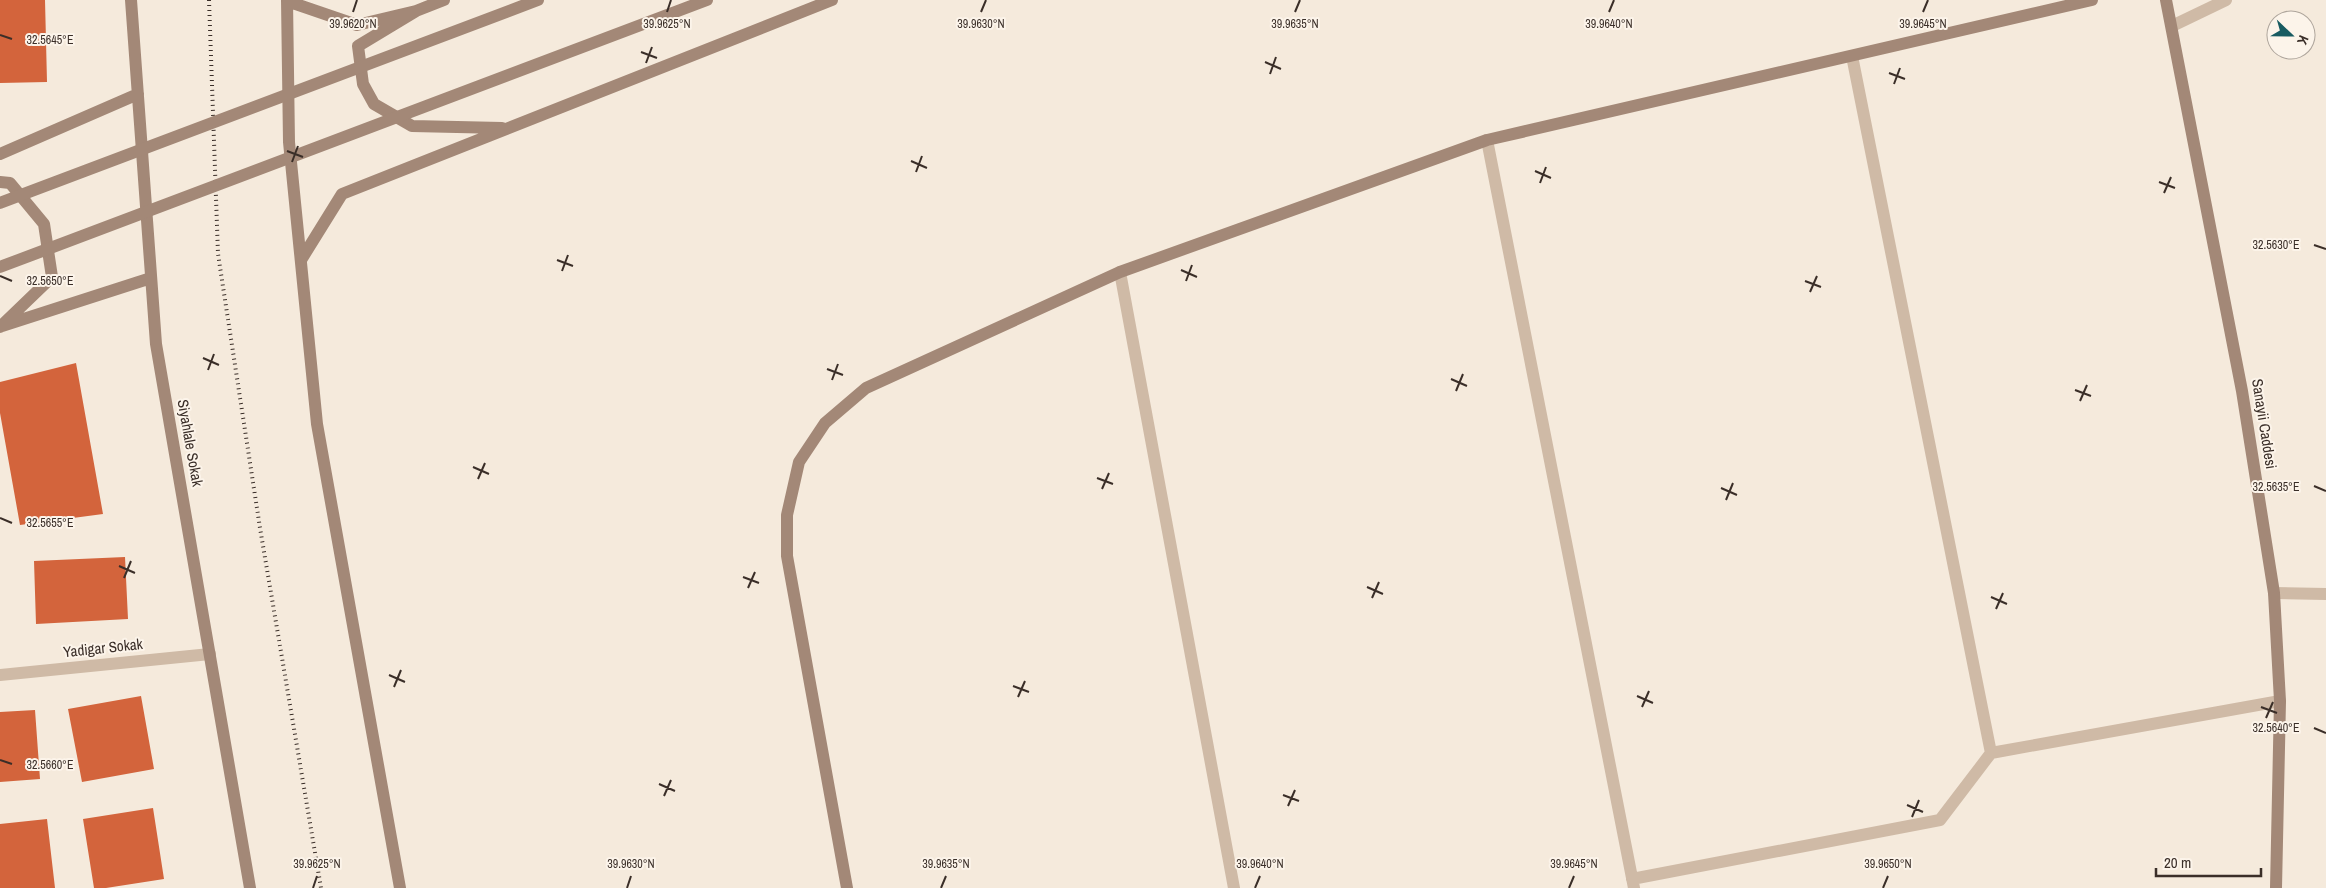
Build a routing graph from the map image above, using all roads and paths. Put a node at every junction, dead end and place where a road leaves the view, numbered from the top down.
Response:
1 (130, 0) edge
2 (286, 0) edge
3 (444, 0) edge
4 (538, 0) edge
5 (707, 0) edge
6 (832, 0) edge
7 (2092, 0) edge
8 (2166, 0) edge
9 (2226, 0) edge
10 (416, 11) junction
11 (2172, 26) junction
12 (1852, 56) junction
13 (138, 94) junction
14 (508, 128) junction
15 (1487, 140) junction
16 (0, 154) edge
17 (0, 182) edge
18 (0, 203) edge
19 (301, 260) junction
20 (0, 267) edge
21 (1120, 272) junction
22 (151, 278) junction
23 (0, 327) edge
24 (2274, 593) junction
25 (2326, 594) edge
26 (210, 654) junction
27 (0, 675) edge
28 (2280, 701) junction
29 (1991, 753) junction
30 (1633, 883) edge
31 (250, 888) edge
32 (400, 888) edge
33 (847, 888) edge
34 (1234, 888) edge
35 (2276, 888) edge

1 - 13 street, Siyahlale Sokak
2 - 10 street
2 - 19 street
3 - 10 street
4 - 18 street, bridge
5 - 20 street, bridge
6 - 14 street
7 - 12 street
8 - 11 street, Sanayii Caddesi
9 - 11 street
10 - 14 street
11 - 24 street, Sanayii Caddesi
12 - 15 street
12 - 29 street
13 - 16 street
13 - 22 street, Siyahlale Sokak
14 - 19 street
15 - 21 street
15 - 30 street
17 - 23 street
19 - 32 street
21 - 33 street
21 - 34 street
22 - 23 street
22 - 26 street, Siyahlale Sokak
24 - 25 street
24 - 28 street, Sanayii Caddesi
26 - 27 street, Yadigar Sokak
26 - 31 street, Siyahlale Sokak
28 - 29 street
28 - 35 street, Sanayii Caddesi
29 - 30 street

